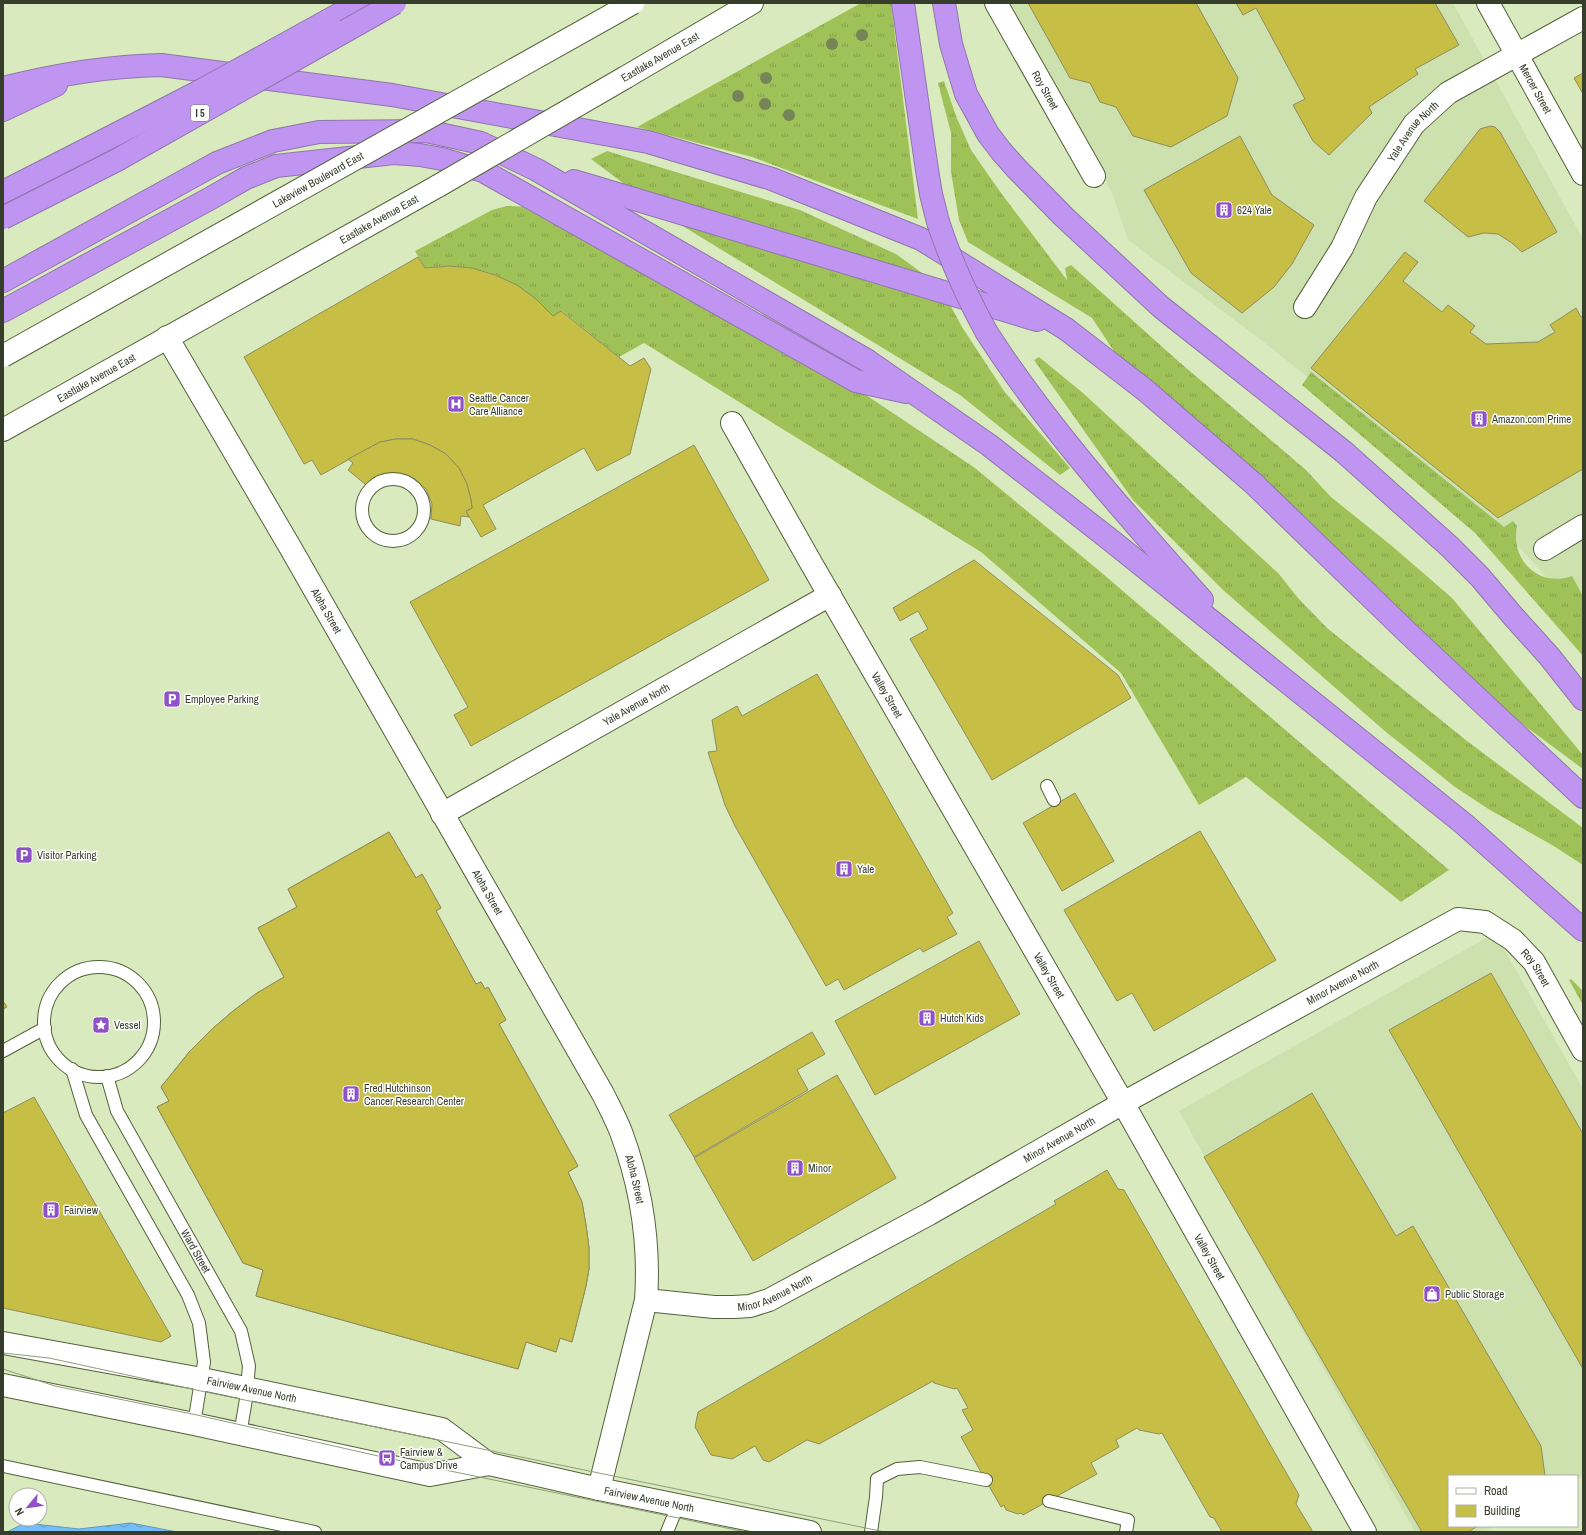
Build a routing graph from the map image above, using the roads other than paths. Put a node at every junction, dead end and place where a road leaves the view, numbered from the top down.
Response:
1 (360, 3) edge
2 (395, 3) edge
3 (633, 3) edge
4 (752, 3) edge
5 (903, 3) edge
6 (944, 3) edge
7 (996, 3) edge
8 (1488, 3) edge
9 (1583, 18) edge
10 (1517, 55) junction
11 (97, 70) junction
12 (3, 88) edge
13 (3, 110) edge
14 (537, 170) junction
15 (1583, 174) edge
16 (1094, 176) dead end
17 (3, 192) edge
18 (3, 218) edge
19 (3, 281) edge
20 (1305, 307) dead end
21 (3, 311) edge
22 (1066, 329) junction
23 (167, 337) junction
24 (3, 356) edge
25 (917, 395) junction
26 (732, 423) dead end
27 (3, 430) edge
28 (381, 481) joint
29 (1583, 526) edge
30 (1545, 549) dead end
31 (830, 595) junction
32 (1583, 699) edge
33 (1351, 732) junction
34 (1047, 786) dead end
35 (1583, 797) edge
36 (1054, 800) dead end
37 (442, 814) junction
38 (1458, 918) joint
39 (1583, 930) edge
40 (45, 1028) junction
41 (1583, 1050) edge
42 (3, 1051) edge
43 (72, 1069) junction
44 (107, 1076) junction
45 (1123, 1104) junction
46 (646, 1300) junction
47 (3, 1343) edge
48 (202, 1379) junction
49 (3, 1385) edge
50 (247, 1389) junction
51 (194, 1424) junction
52 (240, 1435) junction
53 (489, 1464) junction
54 (3, 1466) edge
55 (986, 1480) dead end
56 (599, 1489) junction
57 (1049, 1501) dead end
58 (678, 1505) junction
59 (1364, 1531) edge
60 (315, 1532) edge
61 (667, 1532) edge
62 (810, 1532) edge
63 (870, 1532) edge
64 (1126, 1532) edge

1 - 17 highway, bridge
2 - 18 highway, I 5, bridge
3 - 24 street, Lakeview Boulevard East, bridge
4 - 23 street, Eastlake Avenue East, bridge
5 - 33 highway, bridge
6 - 32 highway
7 - 16 street, Roy Street
8 - 10 street, Mercer Street
9 - 10 street, Yale Avenue North
10 - 15 street, Mercer Street
10 - 20 street, Yale Avenue North
11 - 12 highway
11 - 13 highway
11 - 22 highway
14 - 19 highway
14 - 22 highway
14 - 25 highway
21 - 25 highway
22 - 35 highway
23 - 27 street, Eastlake Avenue East
23 - 37 street, Aloha Street
25 - 33 highway
26 - 31 street, Valley Street
28 - 28 lane
29 - 30 street
31 - 37 street, Yale Avenue North
31 - 45 street, Valley Street
33 - 39 highway
34 - 36 lane
37 - 46 street, Aloha Street
38 - 41 street, Roy Street
38 - 45 street, Minor Avenue North
40 - 42 lane
40 - 43 lane
40 - 44 lane
43 - 44 lane
43 - 48 lane
44 - 50 lane, Ward Street
45 - 46 street, Minor Avenue North
45 - 59 street, Valley Street
46 - 56 street, Aloha Street
47 - 48 street, Fairview Avenue North
48 - 50 street, Fairview Avenue North
48 - 51 lane
49 - 51 street, Fairview Avenue North
50 - 52 lane, Ward Street
50 - 53 street, Fairview Avenue North
51 - 52 street, Fairview Avenue North
52 - 53 street, Fairview Avenue North
53 - 56 street, Fairview Avenue North
54 - 60 lane
55 - 63 lane
56 - 58 street, Fairview Avenue North
57 - 64 lane
58 - 61 lane
58 - 62 street, Fairview Avenue North

